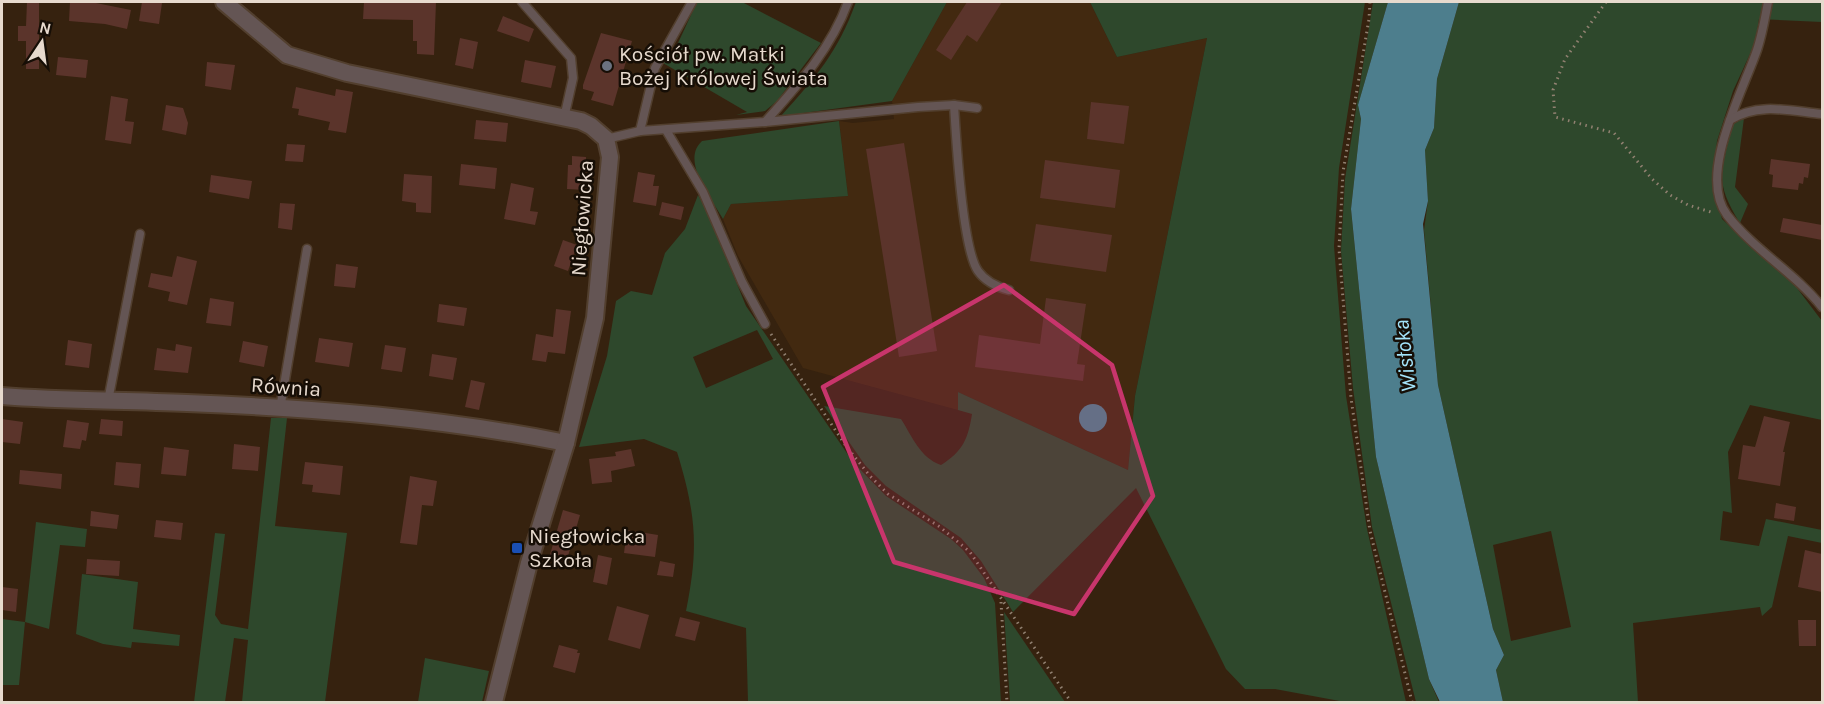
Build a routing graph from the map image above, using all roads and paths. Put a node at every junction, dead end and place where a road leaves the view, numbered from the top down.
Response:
1 (224, 2) edge
2 (522, 2) edge
3 (692, 2) edge
4 (848, 2) edge
5 (1370, 2) edge
6 (1606, 2) edge
7 (1768, 2) edge
8 (954, 105) junction
9 (976, 108) dead end
10 (1822, 114) edge
11 (564, 118) junction
12 (1729, 120) junction
13 (765, 122) junction
14 (666, 130) junction
15 (640, 131) junction
16 (606, 139) junction
17 (1734, 223) junction
18 (140, 234) dead end
19 (307, 249) dead end
20 (1009, 290) dead end
21 (1822, 307) edge
22 (765, 324) joint
23 (2, 396) edge
24 (108, 400) junction
25 (280, 409) junction
26 (566, 443) junction
27 (1000, 601) junction
28 (494, 702) edge
29 (1007, 702) edge
30 (1071, 702) edge
31 (1412, 702) edge

1 - 11 street, Niegłowicka
2 - 11 lane
3 - 15 lane
4 - 13 lane
5 - 31 path
6 - 17 path
7 - 12 lane
8 - 9 lane
8 - 13 lane
8 - 20 lane
10 - 12 lane
11 - 16 street, Niegłowicka
12 - 17 lane
13 - 14 lane
14 - 15 lane
14 - 22 lane
15 - 16 lane
16 - 26 street, Niegłowicka
17 - 21 lane
18 - 24 lane
19 - 25 lane
22 - 27 path
23 - 24 street, Równia
24 - 25 street, Równia
25 - 26 street, Równia
26 - 28 street, Niegłowicka
27 - 29 path
27 - 30 path

